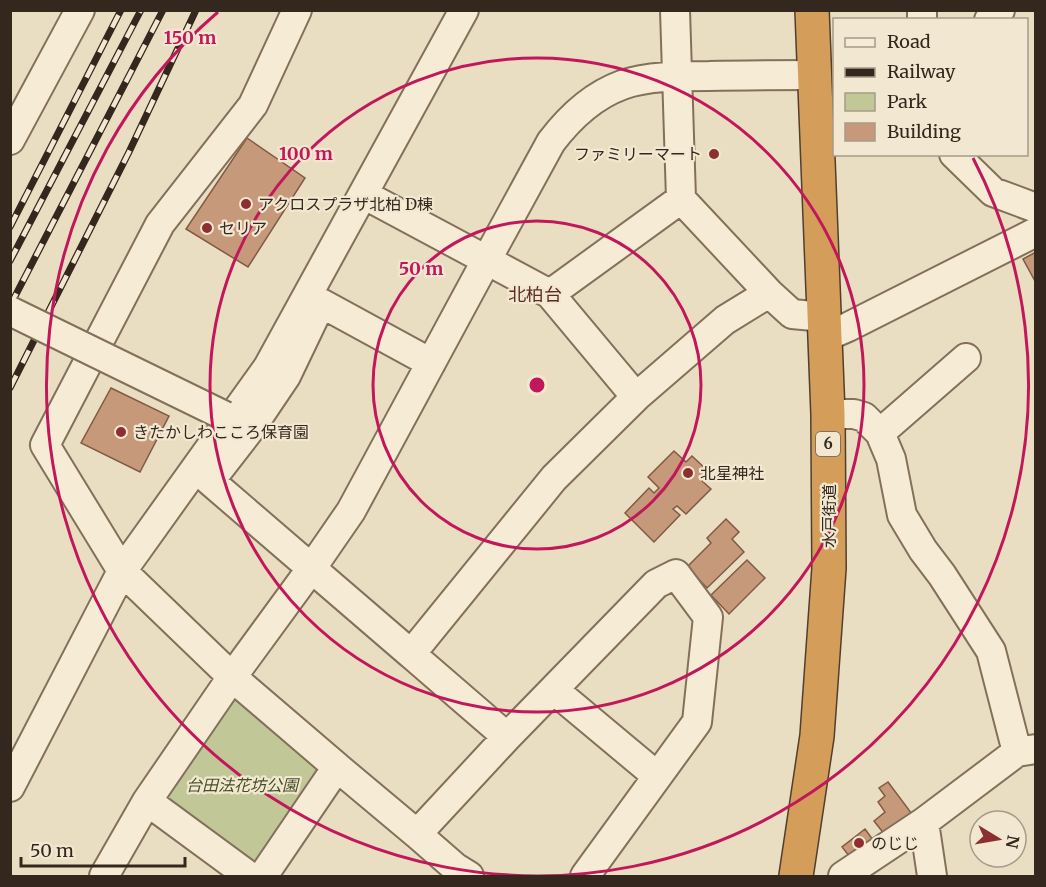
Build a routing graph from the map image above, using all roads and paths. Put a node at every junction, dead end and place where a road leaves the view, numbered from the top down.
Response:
1 (80, 10) edge
2 (297, 10) edge
3 (464, 10) edge
4 (675, 10) edge
5 (812, 10) edge
6 (815, 75) junction
7 (678, 76) junction
8 (10, 140) edge
9 (956, 156) edge
10 (363, 194) junction
11 (681, 199) junction
12 (1029, 219) edge
13 (486, 261) junction
14 (769, 293) junction
15 (550, 294) junction
16 (10, 311) edge
17 (824, 327) junction
18 (966, 358) dead end
19 (431, 363) junction
20 (636, 397) junction
21 (828, 414) junction
22 (228, 418) junction
23 (880, 433) junction
24 (311, 569) junction
25 (122, 572) junction
26 (411, 654) junction
27 (232, 677) junction
28 (554, 690) junction
29 (507, 737) junction
30 (1026, 750) edge
31 (337, 767) junction
32 (657, 776) junction
33 (10, 787) edge
34 (147, 801) junction
35 (924, 822) junction
36 (417, 834) junction
37 (104, 876) edge
38 (249, 876) edge
39 (263, 876) edge
40 (469, 876) edge
41 (585, 876) edge
42 (796, 876) edge
43 (843, 876) edge
44 (932, 876) edge

1 - 8 street
2 - 25 street
3 - 10 street
4 - 7 street
5 - 6 highway, 水戸街道 / 6
6 - 7 street
6 - 17 highway, 水戸街道 / 6
7 - 11 street
7 - 13 street
9 - 12 street
10 - 13 street
10 - 22 street
11 - 14 street
11 - 15 street
12 - 17 street
13 - 15 street
13 - 19 street
14 - 17 street
14 - 20 street
15 - 20 street
16 - 22 street, bridge
17 - 21 highway, 水戸街道 / 6
18 - 23 street
19 - 24 street
19 - 24 street
20 - 26 street
21 - 23 street
21 - 42 highway, 水戸街道 / 6
22 - 25 street
23 - 30 street
24 - 26 street
24 - 27 street
25 - 27 street
25 - 33 street
26 - 29 street
27 - 31 street
27 - 34 street
28 - 29 street
28 - 32 street
28 - 32 street
29 - 36 street
30 - 35 street
31 - 36 street
31 - 39 street
32 - 41 street
34 - 37 street
34 - 38 street
35 - 43 street
35 - 44 street
36 - 40 street

